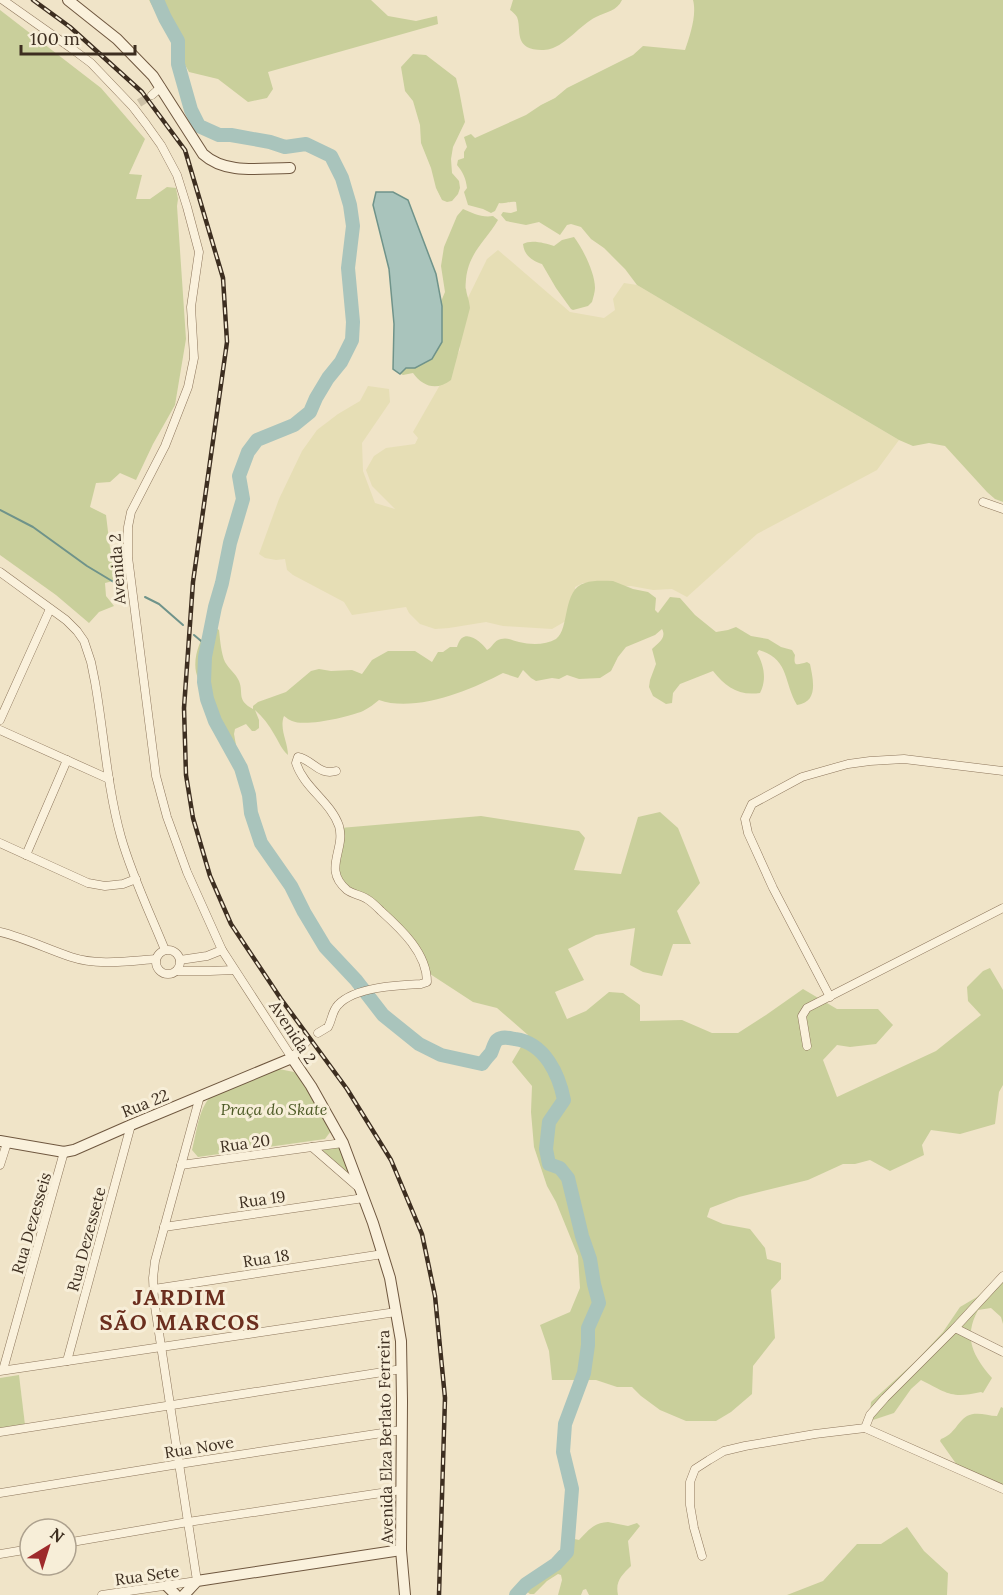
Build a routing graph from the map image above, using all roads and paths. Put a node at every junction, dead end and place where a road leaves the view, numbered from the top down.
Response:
1 (3, 0) edge
2 (68, 0) edge
3 (290, 168) dead end
4 (983, 502) dead end
5 (1003, 508) edge
6 (0, 572) edge
7 (50, 609) junction
8 (0, 720) edge
9 (0, 730) edge
10 (67, 760) junction
11 (336, 771) dead end
12 (1003, 771) edge
13 (110, 779) junction
14 (0, 843) edge
15 (26, 855) junction
16 (136, 879) junction
17 (1003, 908) edge
18 (0, 932) edge
19 (165, 950) junction
20 (222, 950) junction
21 (156, 959) junction
22 (180, 960) junction
23 (177, 970) junction
24 (234, 970) junction
25 (830, 997) junction
26 (318, 1033) dead end
27 (308, 1040) dead end
28 (807, 1046) dead end
29 (292, 1059) junction
30 (201, 1096) junction
31 (130, 1125) junction
32 (3, 1142) edge
33 (343, 1143) junction
34 (312, 1147) junction
35 (64, 1152) junction
36 (0, 1165) edge
37 (182, 1165) junction
38 (362, 1193) junction
39 (164, 1227) junction
40 (383, 1254) junction
41 (1003, 1276) edge
42 (154, 1289) junction
43 (396, 1312) junction
44 (954, 1328) junction
45 (161, 1347) junction
46 (1003, 1352) edge
47 (67, 1361) junction
48 (402, 1369) junction
49 (2, 1371) edge
50 (170, 1405) junction
51 (865, 1428) junction
52 (402, 1430) junction
53 (0, 1432) edge
54 (179, 1464) junction
55 (1003, 1489) edge
56 (401, 1490) junction
57 (0, 1493) edge
58 (189, 1522) junction
59 (78, 1541) edge
60 (402, 1550) junction
61 (18, 1551) edge
62 (0, 1554) edge
63 (702, 1556) dead end
64 (197, 1581) junction
65 (167, 1586) junction
66 (102, 1595) edge
67 (176, 1595) edge
68 (184, 1595) edge
69 (405, 1595) edge

1 - 20 street, Avenida 2
2 - 3 street
4 - 5 street
6 - 7 street
7 - 8 street
7 - 13 street
9 - 10 street
10 - 13 street
10 - 15 street
11 - 26 street
12 - 25 street
13 - 16 street
14 - 15 street
15 - 16 street
16 - 19 street
17 - 25 street
18 - 21 street
19 - 21 street
19 - 22 street
20 - 22 street
20 - 24 street, Avenida 2
21 - 23 street
22 - 23 street
23 - 24 street
24 - 29 street, Avenida 2
25 - 28 street
27 - 29 street
29 - 30 street, Rua 22
29 - 33 street, Avenida 2
30 - 31 street, Rua 22
30 - 37 street
31 - 35 street, Rua 22
31 - 47 street, Rua Dezessete
32 - 35 street, Rua 22
32 - 36 street
33 - 34 street, Rua 20
33 - 38 street, Avenida Elza Berlato Ferreira
34 - 37 street, Rua 20
34 - 38 street
35 - 49 street, Rua Dezesseis
37 - 39 street
38 - 39 street, Rua 19
38 - 40 street, Avenida Elza Berlato Ferreira
39 - 42 street
40 - 42 street, Rua 18
40 - 43 street, Avenida Elza Berlato Ferreira
41 - 44 street
42 - 45 street
43 - 45 street
43 - 48 street, Avenida Elza Berlato Ferreira
44 - 46 street
44 - 51 street
45 - 47 street
45 - 50 street
47 - 49 street
48 - 50 street
48 - 52 street, Avenida Elza Berlato Ferreira
50 - 53 street
50 - 54 street
51 - 55 street
51 - 63 street
52 - 54 street, Rua Nove
52 - 56 street, Avenida Elza Berlato Ferreira
54 - 57 street, Rua Nove
54 - 58 street
56 - 58 street
56 - 60 street, Avenida Elza Berlato Ferreira
58 - 59 street
58 - 64 street
60 - 64 street
60 - 69 street, Avenida Elza Berlato Ferreira
61 - 62 street
64 - 65 street, Rua Sete
64 - 68 street
65 - 66 street, Rua Sete
65 - 67 street

